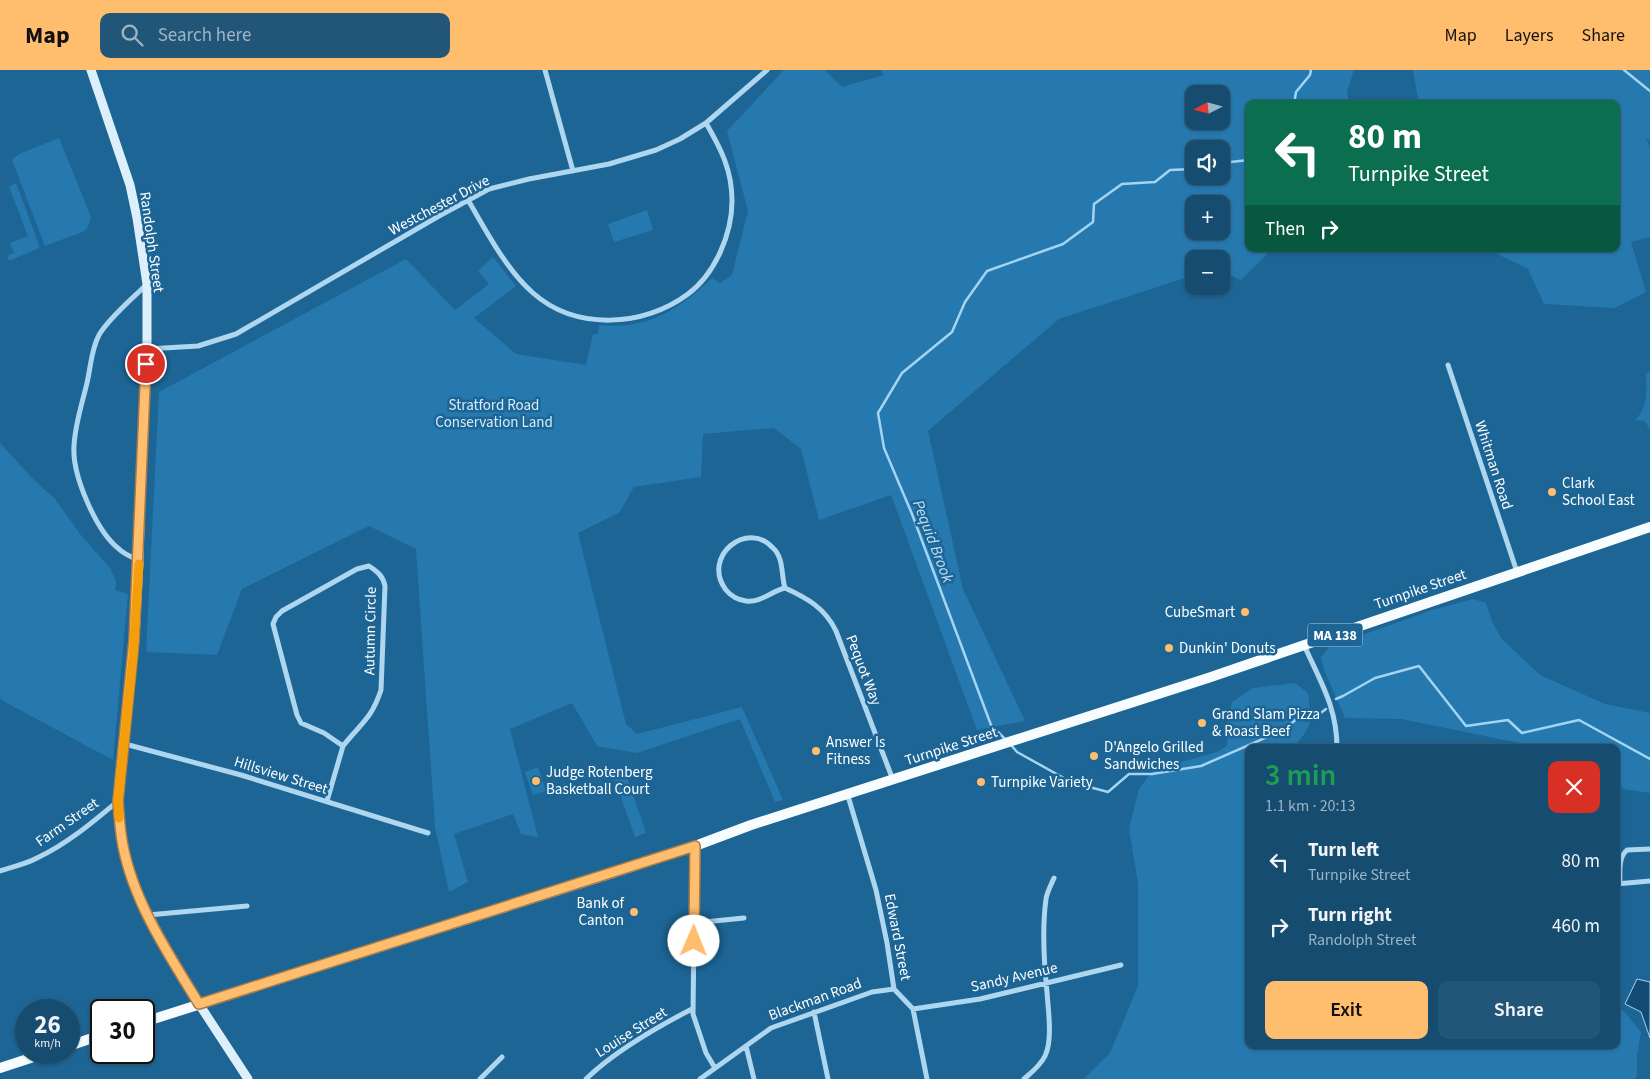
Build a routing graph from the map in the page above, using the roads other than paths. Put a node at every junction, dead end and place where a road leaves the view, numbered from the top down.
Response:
1 (92, 70) edge
2 (544, 70) edge
3 (767, 70) edge
4 (706, 123) junction
5 (573, 171) junction
6 (468, 200) junction
7 (147, 284) junction
8 (147, 349) junction
9 (1448, 366) dead end
10 (1650, 527) edge
11 (139, 561) junction
12 (1518, 572) junction
13 (785, 588) junction
14 (1304, 645) junction
15 (125, 744) junction
16 (1337, 744) edge
17 (344, 746) junction
18 (893, 781) junction
19 (848, 796) junction
20 (118, 801) junction
21 (327, 801) junction
22 (428, 833) dead end
23 (695, 846) junction
24 (1650, 849) edge
25 (1620, 862) edge
26 (0, 871) edge
27 (1054, 878) dead end
28 (1650, 881) edge
29 (1620, 884) edge
30 (247, 906) dead end
31 (147, 915) junction
32 (744, 918) dead end
33 (694, 923) junction
34 (1121, 965) dead end
35 (1046, 983) junction
36 (894, 988) junction
37 (199, 1004) junction
38 (692, 1009) junction
39 (913, 1009) junction
40 (814, 1012) junction
41 (155, 1018) edge
42 (746, 1046) junction
43 (502, 1057) dead end
44 (15, 1063) edge
45 (0, 1068) edge
46 (715, 1068) junction
47 (248, 1079) edge
48 (480, 1079) edge
49 (586, 1079) edge
50 (700, 1079) edge
51 (754, 1079) edge
52 (828, 1079) edge
53 (927, 1079) edge
54 (1024, 1079) edge

1 - 7 main road, Randolph Street
2 - 5 street
3 - 4 street, Westchester Drive
4 - 5 street, Westchester Drive
4 - 6 street
5 - 6 street, Westchester Drive
6 - 8 street, Westchester Drive
7 - 8 main road, Randolph Street
7 - 11 street
8 - 11 main road, Randolph Street
9 - 12 street, Whitman Road
10 - 12 main road, Turnpike Street / MA 138
11 - 15 main road, Randolph Street
12 - 14 main road, Turnpike Street / MA 138
13 - 13 street
13 - 18 street, Pequot Way
14 - 16 street
14 - 18 main road, Turnpike Street / MA 138
15 - 20 main road, Randolph Street
15 - 21 street, Hillsview Street
17 - 17 street, Autumn Circle
17 - 21 street, Autumn Circle
18 - 19 main road, Turnpike Street / MA 138
19 - 23 main road, Turnpike Street / MA 138
19 - 36 street, Edward Street
20 - 26 street, Farm Street
20 - 31 main road, Randolph Street
21 - 22 street, Hillsview Street
23 - 33 street
23 - 37 main road, Turnpike Street / MA 138
24 - 25 street
27 - 35 street
28 - 29 street
30 - 31 street
31 - 37 main road, Randolph Street
32 - 33 street
33 - 38 street
34 - 35 street, Sandy Avenue
35 - 39 street, Sandy Avenue
35 - 54 street
36 - 39 street, Edward Street
36 - 40 street, Blackman Road
37 - 41 main road, Turnpike Street / MA 138
37 - 47 main road, Randolph Street
38 - 46 street
38 - 49 street, Louise Street
39 - 53 street
40 - 42 street, Blackman Road
40 - 52 street
42 - 46 street, Blackman Road
42 - 51 street
43 - 48 street
44 - 45 main road
46 - 50 street, Blackman Road

